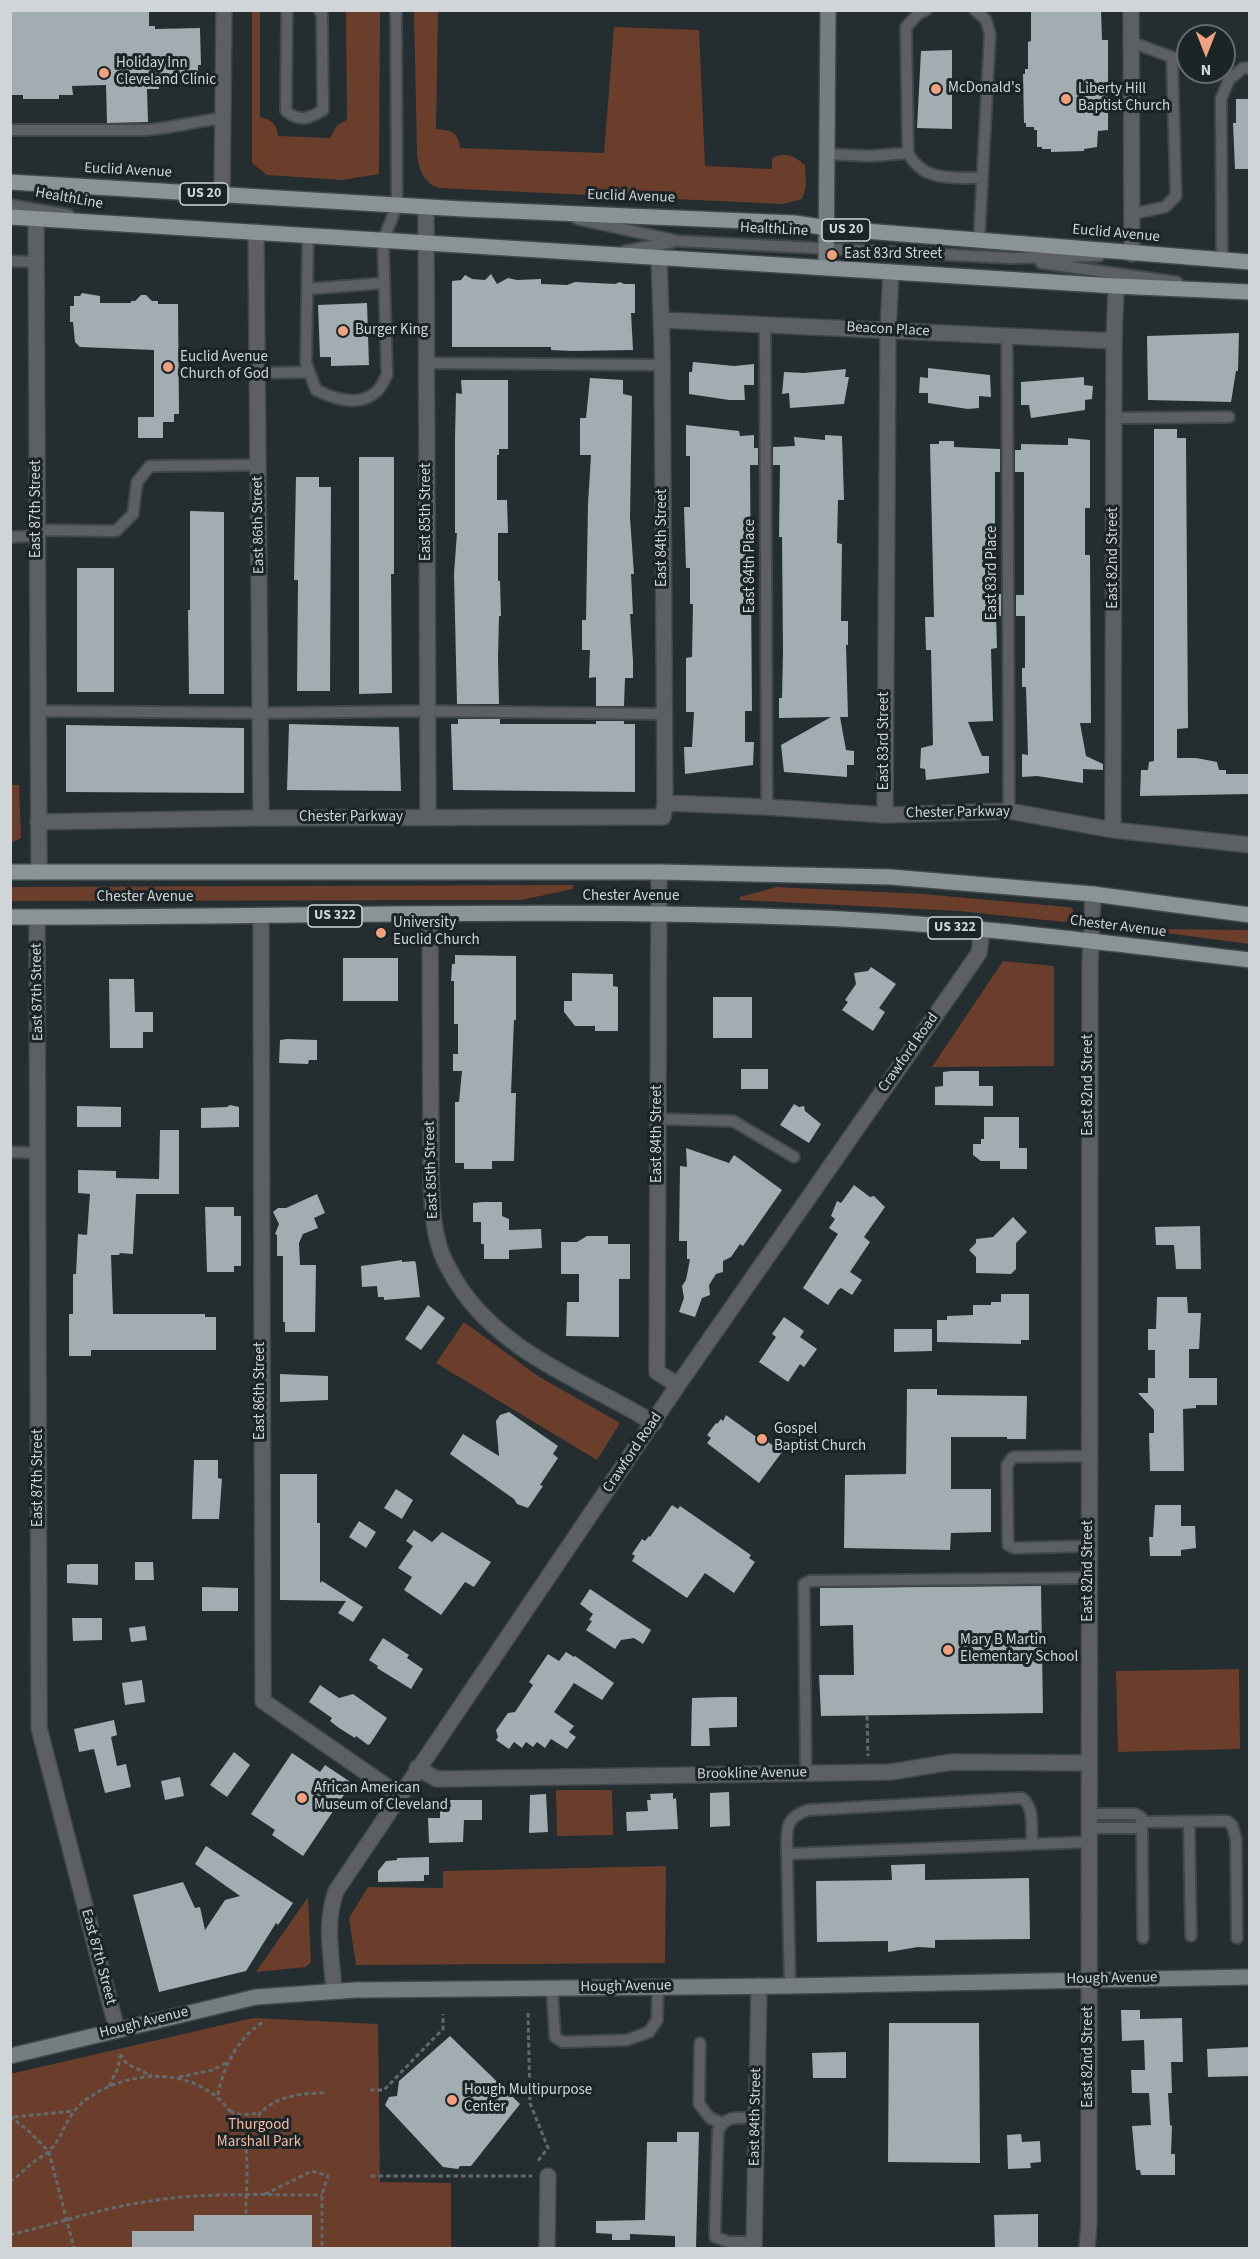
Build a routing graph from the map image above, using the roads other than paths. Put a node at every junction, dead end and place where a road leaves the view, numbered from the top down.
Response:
1 (224, 10) edge
2 (287, 10) edge
3 (319, 10) edge
4 (396, 10) edge
5 (828, 10) edge
6 (926, 10) edge
7 (975, 10) edge
8 (1131, 10) edge
9 (1131, 42) junction
10 (1250, 68) edge
11 (224, 118) junction
12 (10, 130) edge
13 (908, 153) junction
14 (826, 154) junction
15 (982, 178) junction
16 (10, 182) edge
17 (222, 195) junction
18 (10, 205) edge
19 (397, 206) junction
20 (426, 207) junction
21 (545, 212) junction
22 (1132, 214) junction
23 (10, 217) edge
24 (36, 219) junction
25 (121, 224) junction
26 (828, 228) junction
27 (256, 232) junction
28 (308, 236) junction
29 (383, 240) junction
30 (979, 240) junction
31 (678, 241) junction
32 (426, 243) junction
33 (827, 248) junction
34 (608, 254) junction
35 (1140, 254) junction
36 (659, 258) junction
37 (1011, 258) junction
38 (1222, 260) junction
39 (10, 261) edge
40 (36, 262) junction
41 (1250, 262) edge
42 (826, 268) junction
43 (891, 272) junction
44 (384, 283) junction
45 (1116, 286) junction
46 (307, 289) junction
47 (1243, 291) edge
48 (661, 320) junction
49 (765, 325) junction
50 (888, 331) junction
51 (1007, 336) junction
52 (1114, 340) junction
53 (426, 363) junction
54 (662, 365) junction
55 (309, 372) junction
56 (257, 373) junction
57 (1229, 417) dead end
58 (1114, 418) junction
59 (258, 465) junction
60 (37, 533) junction
61 (10, 537) edge
62 (37, 711) junction
63 (428, 711) junction
64 (260, 713) junction
65 (664, 714) junction
66 (767, 807) junction
67 (664, 810) junction
68 (1009, 811) junction
69 (885, 815) junction
70 (261, 818) junction
71 (428, 818) junction
72 (38, 822) junction
73 (1113, 830) junction
74 (1250, 845) edge
75 (10, 872) edge
76 (39, 872) junction
77 (659, 872) junction
78 (1093, 894) junction
79 (659, 914) junction
80 (430, 915) junction
81 (1250, 915) edge
82 (261, 916) junction
83 (10, 917) edge
84 (37, 917) junction
85 (982, 930) junction
86 (1090, 941) junction
87 (1250, 960) edge
88 (658, 1119) junction
89 (10, 1152) edge
90 (39, 1153) junction
91 (794, 1157) dead end
92 (678, 1385) junction
93 (654, 1423) junction
94 (1089, 1456) junction
95 (1089, 1546) junction
96 (1089, 1578) junction
97 (1089, 1763) junction
98 (417, 1768) junction
99 (806, 1773) junction
100 (399, 1795) junction
101 (1189, 1821) junction
102 (1142, 1825) junction
103 (1089, 1828) junction
104 (1032, 1844) junction
105 (787, 1854) junction
106 (1191, 1936) dead end
107 (1143, 1938) dead end
108 (1237, 1938) dead end
109 (1250, 1977) edge
110 (1089, 1979) junction
111 (759, 1986) junction
112 (790, 1986) junction
113 (658, 1987) junction
114 (552, 1988) junction
115 (334, 1991) junction
116 (117, 2030) junction
117 (700, 2043) dead end
118 (10, 2056) edge
119 (756, 2118) junction
120 (722, 2123) junction
121 (548, 2176) dead end
122 (754, 2245) edge
123 (547, 2248) edge
124 (1087, 2248) edge

1 - 11 street
2 - 3 lane
4 - 19 lane
5 - 14 street
6 - 13 lane
7 - 15 lane
8 - 9 street
9 - 22 street
9 - 22 lane
10 - 38 lane
11 - 12 lane
11 - 17 street
13 - 14 lane
13 - 15 lane
14 - 26 street
15 - 30 lane
16 - 17 main road, Euclid Avenue / US 20
17 - 19 main road, Euclid Avenue / US 20
18 - 25 lane, HealthLine
19 - 20 main road, Euclid Avenue / US 20
19 - 29 lane
20 - 21 main road, Euclid Avenue / US 20
20 - 32 street, East 85th Street
21 - 26 main road, Euclid Avenue / US 20
21 - 31 lane, HealthLine
22 - 35 street
23 - 24 main road
24 - 25 main road
24 - 40 street, East 87th Street
25 - 27 main road
26 - 30 main road, Euclid Avenue / US 20
26 - 33 street
27 - 28 main road
27 - 56 street, East 86th Street
28 - 29 main road
28 - 46 lane
29 - 32 main road
29 - 44 lane
30 - 35 main road, Euclid Avenue / US 20
31 - 33 lane, HealthLine
31 - 34 lane, HealthLine
32 - 34 main road
32 - 53 street, East 85th Street
33 - 37 lane, HealthLine
33 - 42 street
34 - 36 main road
35 - 37 lane, HealthLine
35 - 38 main road, Euclid Avenue / US 20
36 - 42 main road
36 - 48 street, East 84th Street
37 - 47 lane, HealthLine
38 - 41 main road, Euclid Avenue / US 20
39 - 40 lane
40 - 60 street, East 87th Street
42 - 43 main road
43 - 45 main road
43 - 50 street, East 83rd Street
44 - 46 lane
44 - 55 lane
45 - 47 main road
45 - 52 street, East 82nd Street
46 - 55 lane
48 - 49 street, Beacon Place
48 - 54 street, East 84th Street
49 - 50 street, Beacon Place
49 - 66 lane, East 84th Place
50 - 51 street, Beacon Place
50 - 69 street, East 83rd Street
51 - 52 street, Beacon Place
51 - 68 lane, East 83rd Place
52 - 58 street, East 82nd Street
53 - 54 lane
53 - 63 street, East 85th Street
54 - 65 street, East 84th Street
55 - 56 lane
56 - 59 street, East 86th Street
57 - 58 lane
58 - 73 street, East 82nd Street
59 - 60 lane
59 - 64 street, East 86th Street
60 - 61 lane
60 - 62 street, East 87th Street
62 - 64 lane
62 - 72 street, East 87th Street
63 - 64 lane
63 - 65 lane
63 - 71 street, East 85th Street
64 - 70 street, East 86th Street
65 - 67 street, East 84th Street
66 - 67 street, Chester Parkway
66 - 69 street, Chester Parkway
67 - 71 street, Chester Parkway
68 - 69 street, Chester Parkway
68 - 73 street, Chester Parkway
70 - 71 street, Chester Parkway
70 - 72 street, Chester Parkway
72 - 76 street, East 87th Street
73 - 74 street, Chester Parkway
75 - 76 main road, Chester Avenue
76 - 77 main road, Chester Avenue
77 - 78 main road, Chester Avenue
77 - 79 street, East 84th Street
78 - 81 main road, Chester Avenue
78 - 86 street, East 82nd Street
79 - 80 main road, Chester Avenue / US 322
79 - 85 main road, Chester Avenue / US 322
79 - 88 street, East 84th Street
80 - 82 main road, Chester Avenue / US 322
80 - 93 street, East 85th Street
82 - 84 main road, Chester Avenue / US 322
82 - 100 street, East 86th Street
83 - 84 main road, Chester Avenue / US 322
84 - 90 street, East 87th Street
85 - 86 main road, Chester Avenue / US 322
85 - 92 street, Crawford Road
86 - 87 main road, Chester Avenue / US 322
86 - 94 street, East 82nd Street
88 - 91 lane
88 - 92 street, East 84th Street
89 - 90 lane
90 - 116 street, East 87th Street
92 - 93 street, Crawford Road
93 - 98 street, Crawford Road
94 - 95 street, East 82nd Street
94 - 95 lane
95 - 96 street, East 82nd Street
96 - 97 street, East 82nd Street
96 - 99 lane
97 - 99 street, Brookline Avenue
97 - 103 street, East 82nd Street
98 - 99 street, Brookline Avenue
98 - 100 street, Crawford Road
100 - 115 street, Crawford Road
101 - 102 lane
101 - 106 lane
101 - 108 lane
102 - 103 lane
102 - 107 lane
103 - 104 lane
103 - 110 street, East 82nd Street
104 - 105 lane
104 - 105 lane
105 - 112 lane
109 - 110 street, Hough Avenue
110 - 112 street, Hough Avenue
110 - 124 street, East 82nd Street
111 - 112 street, Hough Avenue
111 - 113 street, Hough Avenue
111 - 119 street, East 84th Street
113 - 114 street, Hough Avenue
113 - 114 lane
114 - 115 street, Hough Avenue
115 - 116 street, Hough Avenue
116 - 118 street, Hough Avenue
117 - 120 lane
119 - 120 lane
119 - 122 street, East 84th Street
120 - 122 lane
121 - 123 street

